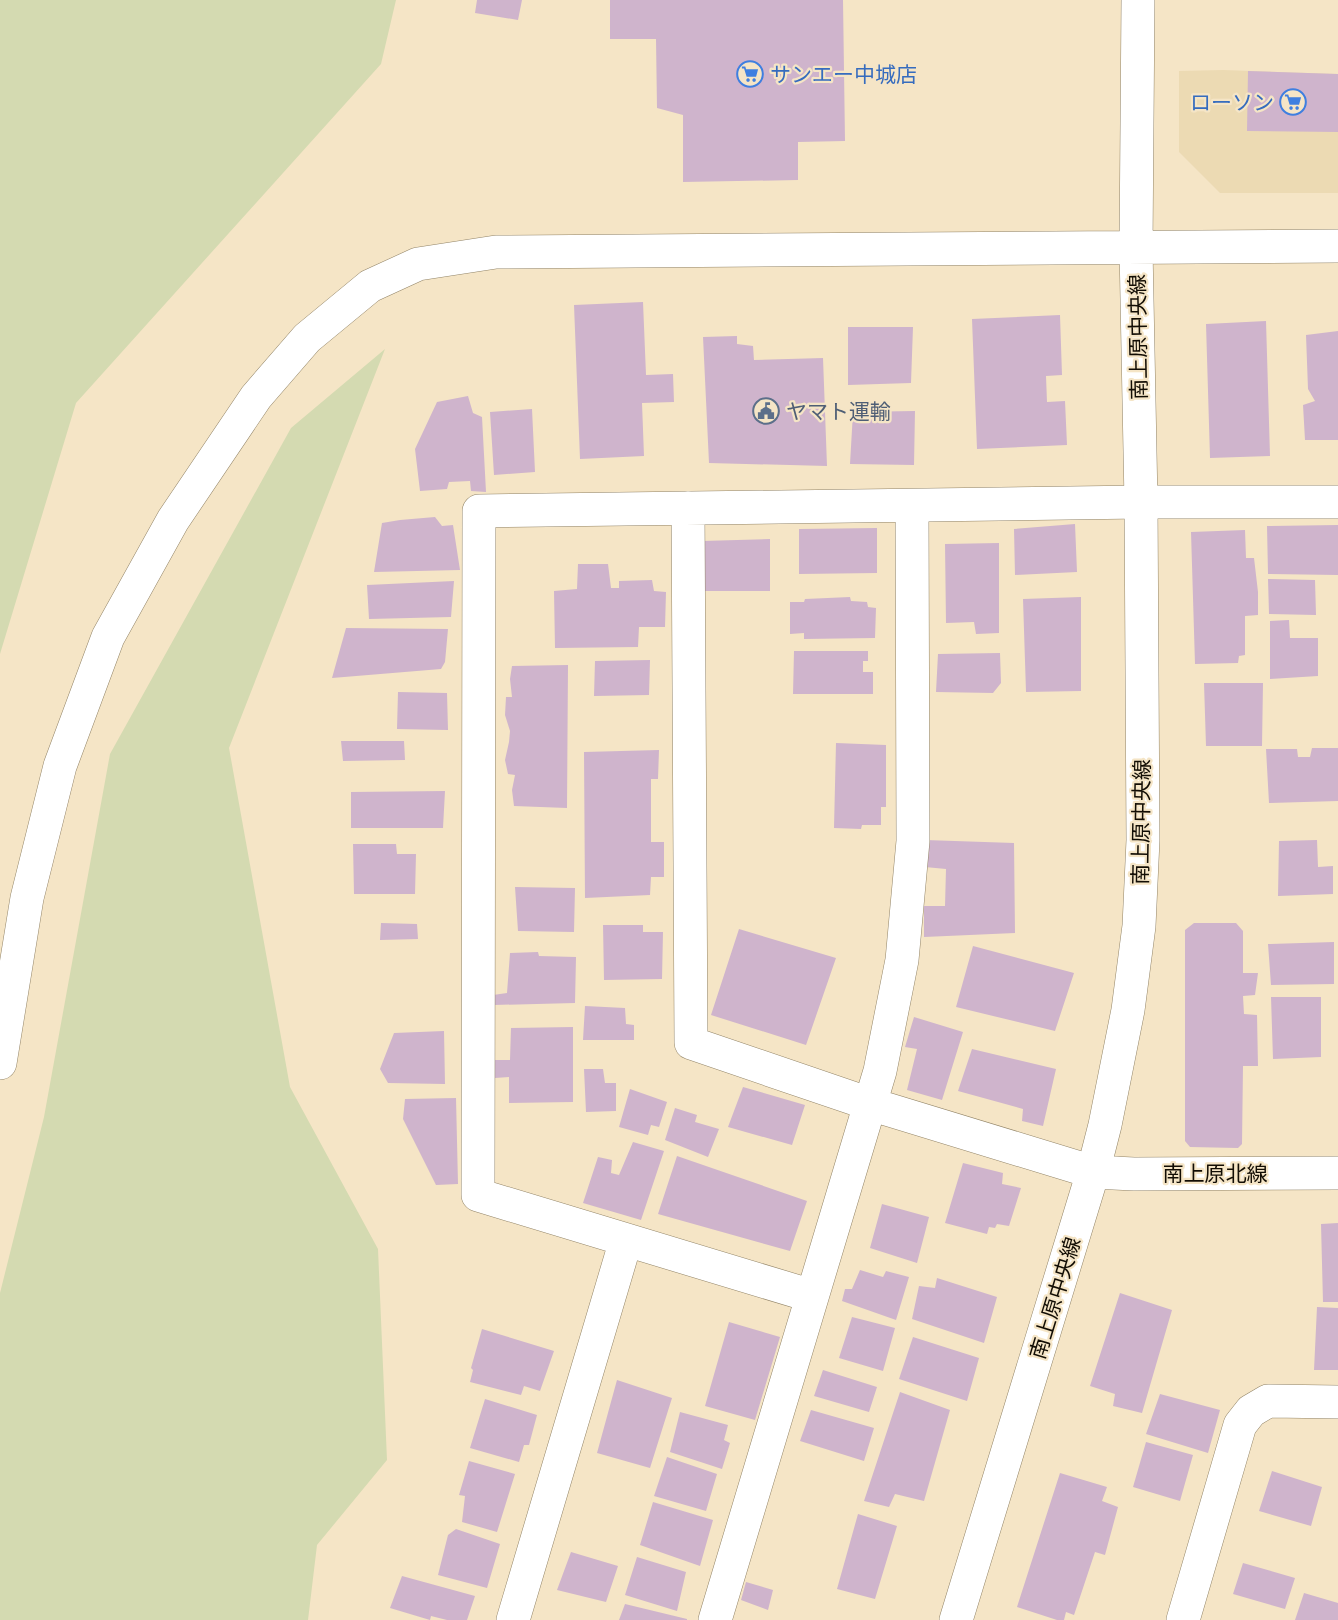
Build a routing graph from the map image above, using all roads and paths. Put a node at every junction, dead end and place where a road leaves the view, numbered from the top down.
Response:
1 (1138, 0) edge
2 (1338, 246) edge
3 (1136, 249) junction
4 (1142, 502) junction
5 (1338, 502) edge
6 (912, 506) junction
7 (688, 508) junction
8 (0, 1063) edge
9 (870, 1104) junction
10 (1093, 1172) junction
11 (1338, 1173) edge
12 (626, 1240) junction
13 (812, 1296) junction
14 (1338, 1401) edge
15 (513, 1620) edge
16 (715, 1620) edge
17 (957, 1620) edge
18 (1183, 1620) edge

1 - 3 street, 南上原中央線
2 - 3 street
3 - 4 street, 南上原中央線
3 - 8 street
4 - 5 street
4 - 6 street
4 - 10 street, 南上原中央線
6 - 7 street
6 - 9 street
7 - 9 street, 南上原北線
7 - 12 street
9 - 10 street, 南上原北線
9 - 13 street
10 - 11 street, 南上原北線
10 - 17 street, 南上原中央線
12 - 13 street
12 - 15 street
13 - 16 street
14 - 18 street

